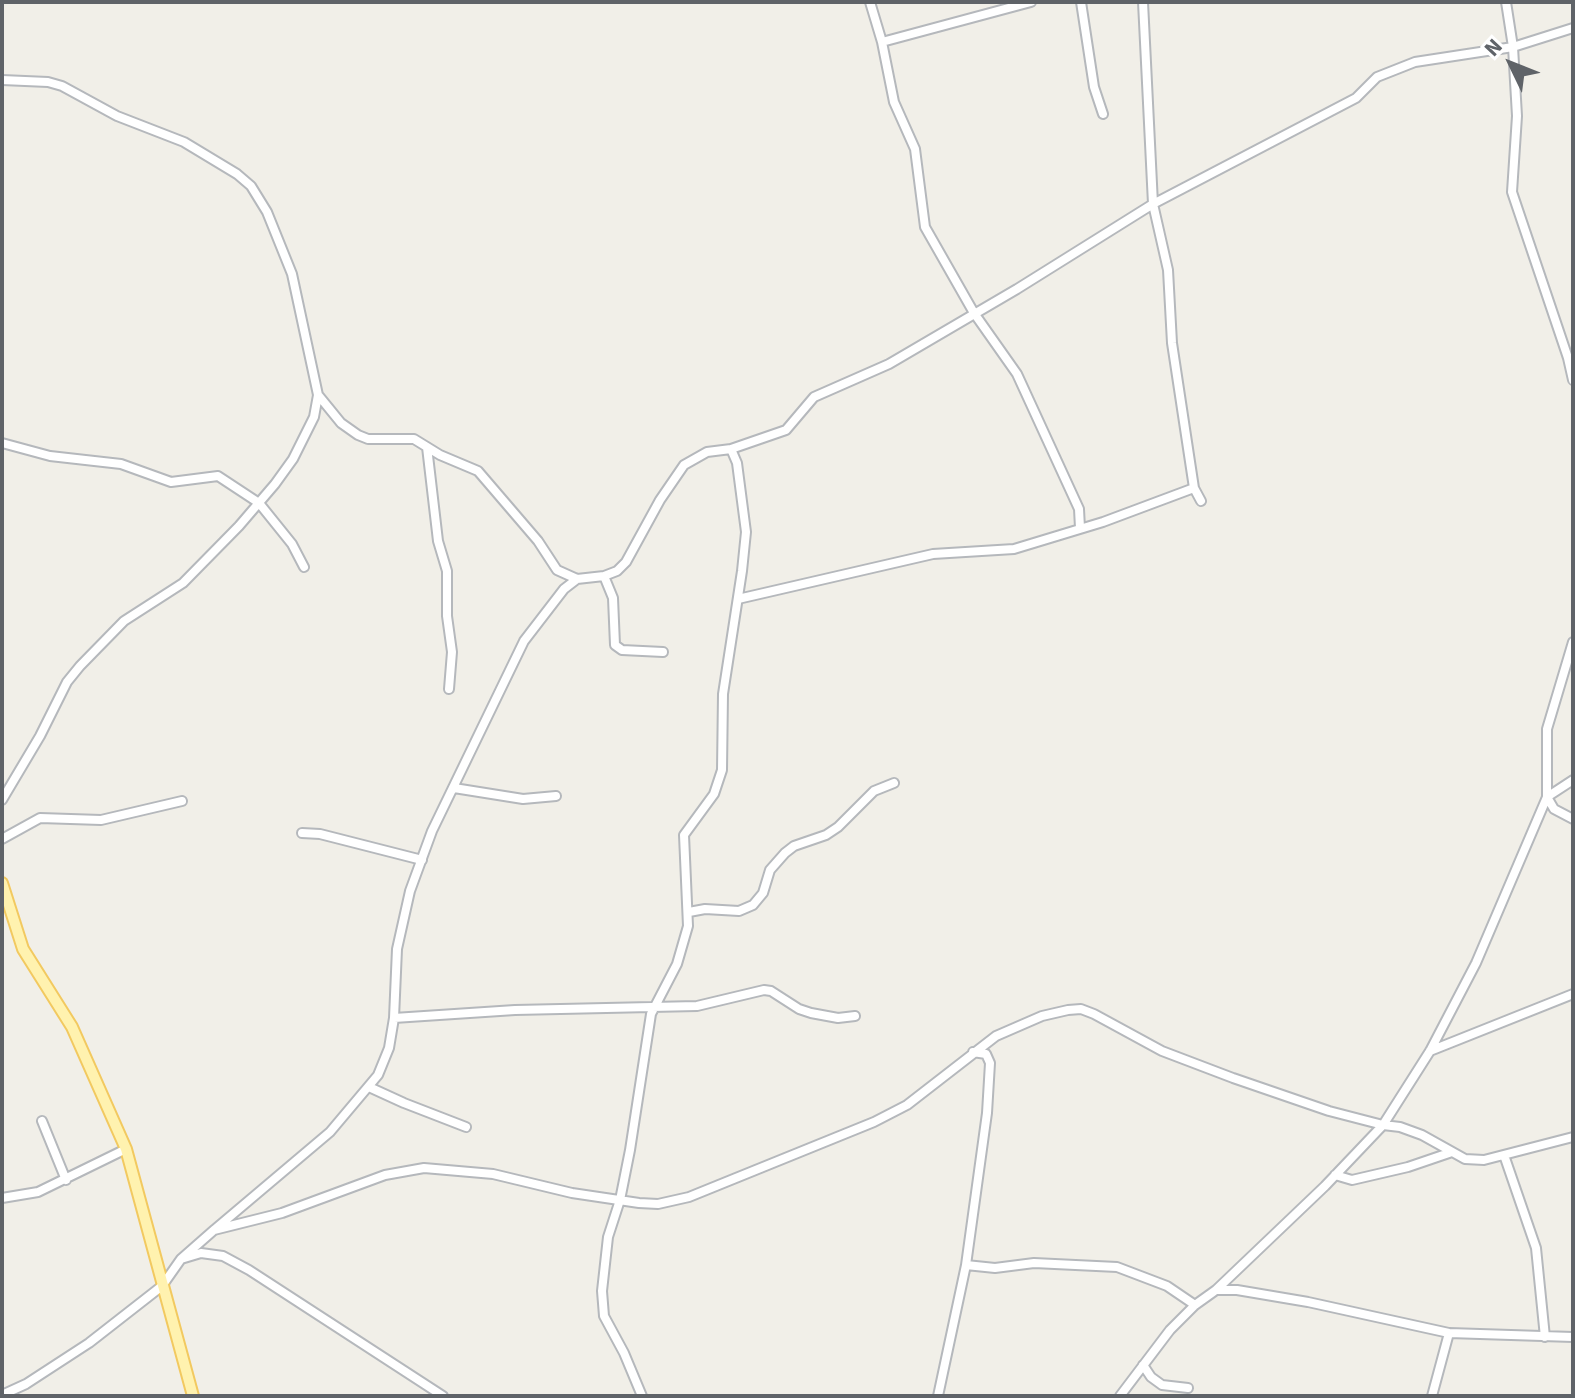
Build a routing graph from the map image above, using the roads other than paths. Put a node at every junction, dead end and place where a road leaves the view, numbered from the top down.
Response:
1 (870, 2) edge
2 (1031, 2) edge
3 (1081, 2) edge
4 (1143, 2) edge
5 (1506, 2) edge
6 (1573, 28) edge
7 (882, 42) junction
8 (1513, 47) junction
9 (2, 80) edge
10 (1103, 114) dead end
11 (1153, 204) junction
12 (974, 313) junction
13 (1573, 380) edge
14 (318, 395) junction
15 (2, 443) edge
16 (427, 447) junction
17 (731, 449) junction
18 (1194, 488) junction
19 (1201, 501) dead end
20 (259, 503) junction
21 (1080, 528) junction
22 (304, 567) dead end
23 (604, 576) junction
24 (577, 579) junction
25 (738, 599) junction
26 (1573, 642) edge
27 (663, 652) dead end
28 (449, 689) dead end
29 (1573, 780) edge
30 (894, 783) dead end
31 (454, 788) junction
32 (556, 796) dead end
33 (1547, 797) junction
34 (2, 800) edge
35 (182, 801) dead end
36 (1573, 819) edge
37 (302, 833) dead end
38 (2, 839) edge
39 (422, 860) junction
40 (2, 883) edge
41 (689, 912) junction
42 (1573, 994) edge
43 (654, 1007) junction
44 (855, 1016) dead end
45 (394, 1018) junction
46 (1430, 1051) junction
47 (973, 1052) junction
48 (369, 1087) junction
49 (42, 1121) dead end
50 (1383, 1125) junction
51 (466, 1127) dead end
52 (1573, 1137) edge
53 (126, 1149) junction
54 (1452, 1152) junction
55 (1504, 1155) junction
56 (1335, 1175) junction
57 (66, 1180) junction
58 (2, 1198) edge
59 (620, 1200) junction
60 (214, 1230) junction
61 (181, 1259) junction
62 (966, 1265) junction
63 (162, 1286) junction
64 (1216, 1290) junction
65 (1195, 1305) junction
66 (1449, 1333) junction
67 (1545, 1337) junction
68 (1573, 1337) edge
69 (1143, 1365) junction
70 (1188, 1388) dead end
71 (2, 1395) edge
72 (193, 1396) edge
73 (443, 1396) edge
74 (642, 1396) edge
75 (938, 1396) edge
76 (1120, 1396) edge
77 (1432, 1396) edge

1 - 7 street
2 - 7 street
3 - 10 street
4 - 11 street
5 - 8 street
6 - 8 street
7 - 12 street
8 - 11 street
8 - 13 street
9 - 14 street
11 - 12 street
11 - 18 street
12 - 17 street
12 - 21 street
14 - 16 street
14 - 20 street
15 - 20 street
16 - 24 street
16 - 28 street
17 - 23 street
17 - 25 street
18 - 19 street
18 - 21 street
20 - 22 street
20 - 34 street
21 - 25 street
23 - 24 street
23 - 27 street
24 - 31 street
25 - 41 street
26 - 33 street
29 - 33 street
30 - 41 street
31 - 32 street
31 - 39 street
33 - 36 street
33 - 46 street
35 - 38 street
37 - 39 street
39 - 45 street
40 - 53 main road
41 - 43 street
42 - 46 street
43 - 44 street
43 - 45 street
43 - 59 street
45 - 48 street
46 - 50 street
47 - 50 street
47 - 59 street
47 - 62 street
48 - 51 street
48 - 60 street
49 - 57 street
50 - 54 street
50 - 56 street
52 - 55 street
53 - 57 street
53 - 63 main road
54 - 55 street
54 - 56 street
55 - 67 street
56 - 64 street
57 - 58 street
59 - 60 street
59 - 74 street
60 - 61 street
61 - 63 street
61 - 73 street
62 - 65 street
62 - 75 street
63 - 71 street
63 - 72 main road
64 - 65 street
64 - 66 street
65 - 69 street
66 - 67 street
66 - 77 street
67 - 68 street
69 - 70 street
69 - 76 street

